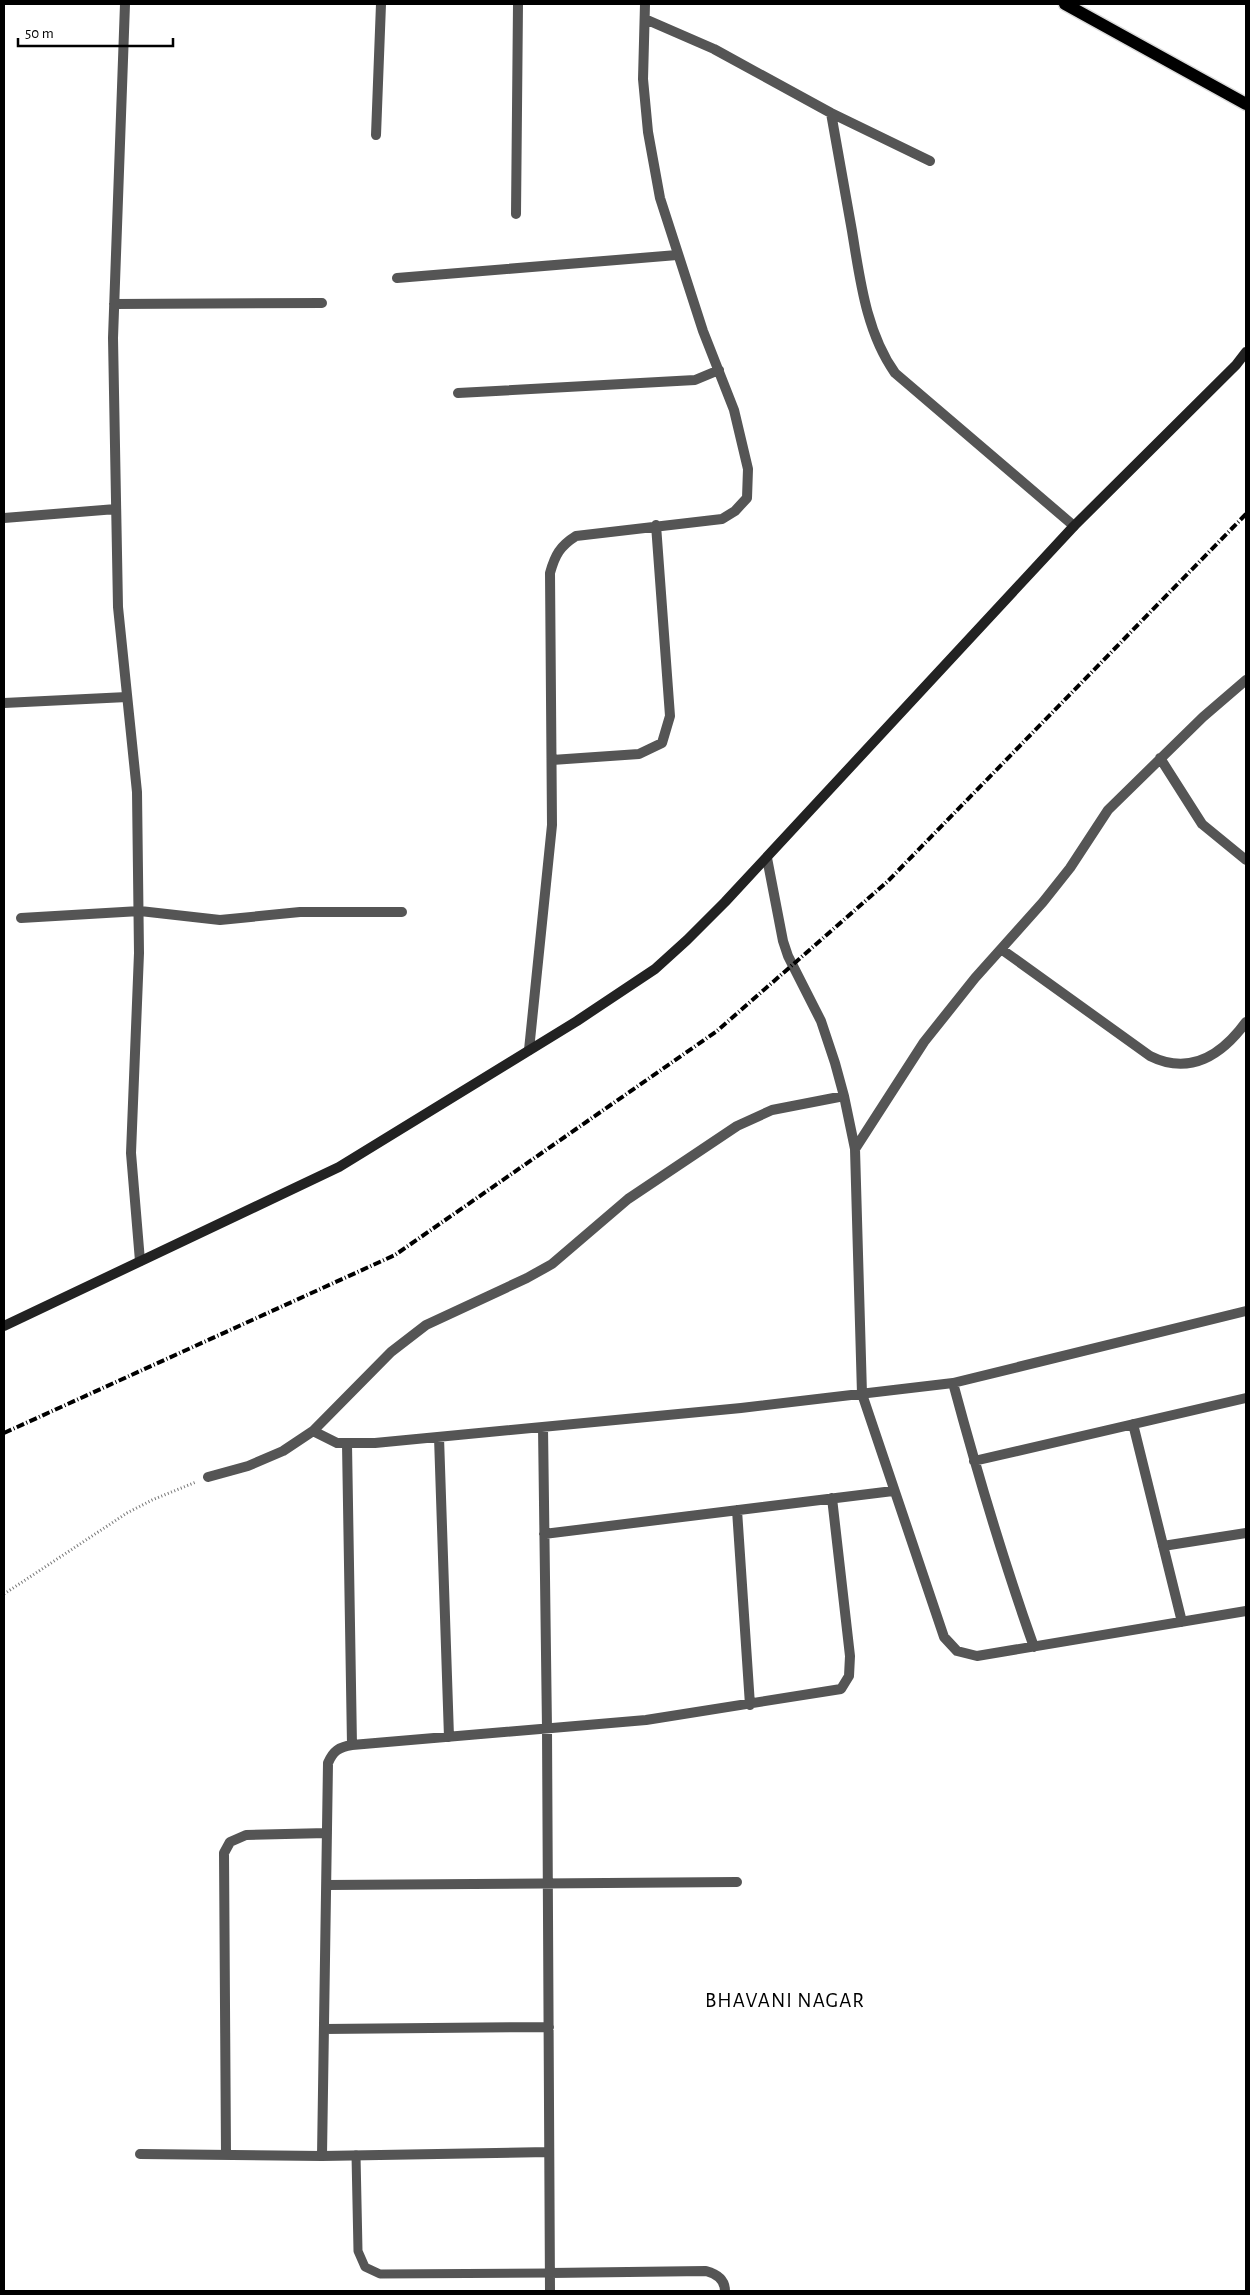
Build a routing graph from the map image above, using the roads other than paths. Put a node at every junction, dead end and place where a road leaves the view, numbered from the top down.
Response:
1 (125, 4) edge
2 (381, 4) edge
3 (518, 4) edge
4 (645, 4) edge
5 (1072, 6) edge
6 (645, 19) junction
7 (1246, 104) edge
8 (832, 113) junction
9 (376, 135) dead end
10 (930, 161) dead end
11 (516, 214) dead end
12 (677, 255) junction
13 (397, 278) dead end
14 (322, 303) dead end
15 (114, 304) junction
16 (1246, 352) edge
17 (719, 370) junction
18 (458, 393) dead end
19 (116, 509) junction
20 (4, 518) edge
21 (656, 525) junction
22 (1074, 526) junction
23 (1246, 680) edge
24 (127, 696) junction
25 (4, 703) edge
26 (1160, 758) junction
27 (552, 760) junction
28 (767, 858) junction
29 (1246, 860) edge
30 (140, 911) junction
31 (402, 912) dead end
32 (21, 918) dead end
33 (1001, 949) junction
34 (1246, 1022) edge
35 (529, 1050) junction
36 (844, 1096) junction
37 (854, 1149) junction
38 (140, 1262) junction
39 (1246, 1311) edge
40 (4, 1326) edge
41 (953, 1383) junction
42 (862, 1394) junction
43 (1246, 1398) edge
44 (1133, 1424) junction
45 (543, 1427) junction
46 (313, 1431) junction
47 (439, 1437) junction
48 (347, 1444) junction
49 (974, 1461) junction
50 (208, 1477) road end
51 (893, 1491) junction
52 (832, 1498) junction
53 (737, 1510) junction
54 (1246, 1533) edge
55 (544, 1534) junction
56 (1163, 1546) junction
57 (1246, 1611) edge
58 (1182, 1622) junction
59 (1034, 1647) junction
60 (750, 1705) junction
61 (547, 1729) junction
62 (448, 1737) junction
63 (352, 1745) junction
64 (327, 1833) junction
65 (737, 1882) dead end
66 (548, 1884) junction
67 (327, 1885) junction
68 (548, 2027) junction
69 (324, 2029) junction
70 (549, 2152) junction
71 (140, 2154) dead end
72 (226, 2155) junction
73 (322, 2156) junction
74 (356, 2156) junction
75 (550, 2273) junction
76 (550, 2291) edge
77 (725, 2291) edge

1 - 15 street
2 - 9 street
3 - 11 street
4 - 6 street
5 - 7 main road
6 - 8 street
6 - 12 street
8 - 10 street
8 - 22 street
12 - 13 street
12 - 17 street
14 - 15 street
15 - 19 street
16 - 22 street
17 - 18 street
17 - 21 street
19 - 20 street
19 - 24 street
21 - 27 street
21 - 27 street
22 - 28 street
23 - 26 street
24 - 25 street
24 - 30 street
26 - 29 street
26 - 33 street
27 - 35 street
28 - 35 street
28 - 36 street
30 - 31 street
30 - 32 street
30 - 38 street
33 - 34 street
33 - 37 street
35 - 38 street
36 - 37 street
36 - 46 street
37 - 42 street
38 - 40 street
39 - 41 street
41 - 42 street
41 - 49 street
42 - 45 street
42 - 51 street
43 - 44 street
44 - 49 street
44 - 56 street
45 - 47 street
45 - 55 street
46 - 48 street
46 - 50 street
47 - 48 street
47 - 62 street
48 - 63 street
49 - 59 street
51 - 52 street
51 - 59 street
52 - 53 street
52 - 60 street
53 - 55 street
53 - 60 street
54 - 56 street
55 - 61 street
56 - 58 street
57 - 58 street
58 - 59 street
60 - 61 street
61 - 62 street
61 - 66 street
62 - 63 street
63 - 64 street
64 - 67 street
64 - 72 street
65 - 66 street
66 - 67 street
66 - 68 street
67 - 69 street
68 - 69 street
68 - 70 street
69 - 73 street
70 - 74 street
70 - 75 street
71 - 72 street
72 - 73 street
73 - 74 street
74 - 75 lane
75 - 76 street
75 - 77 street

